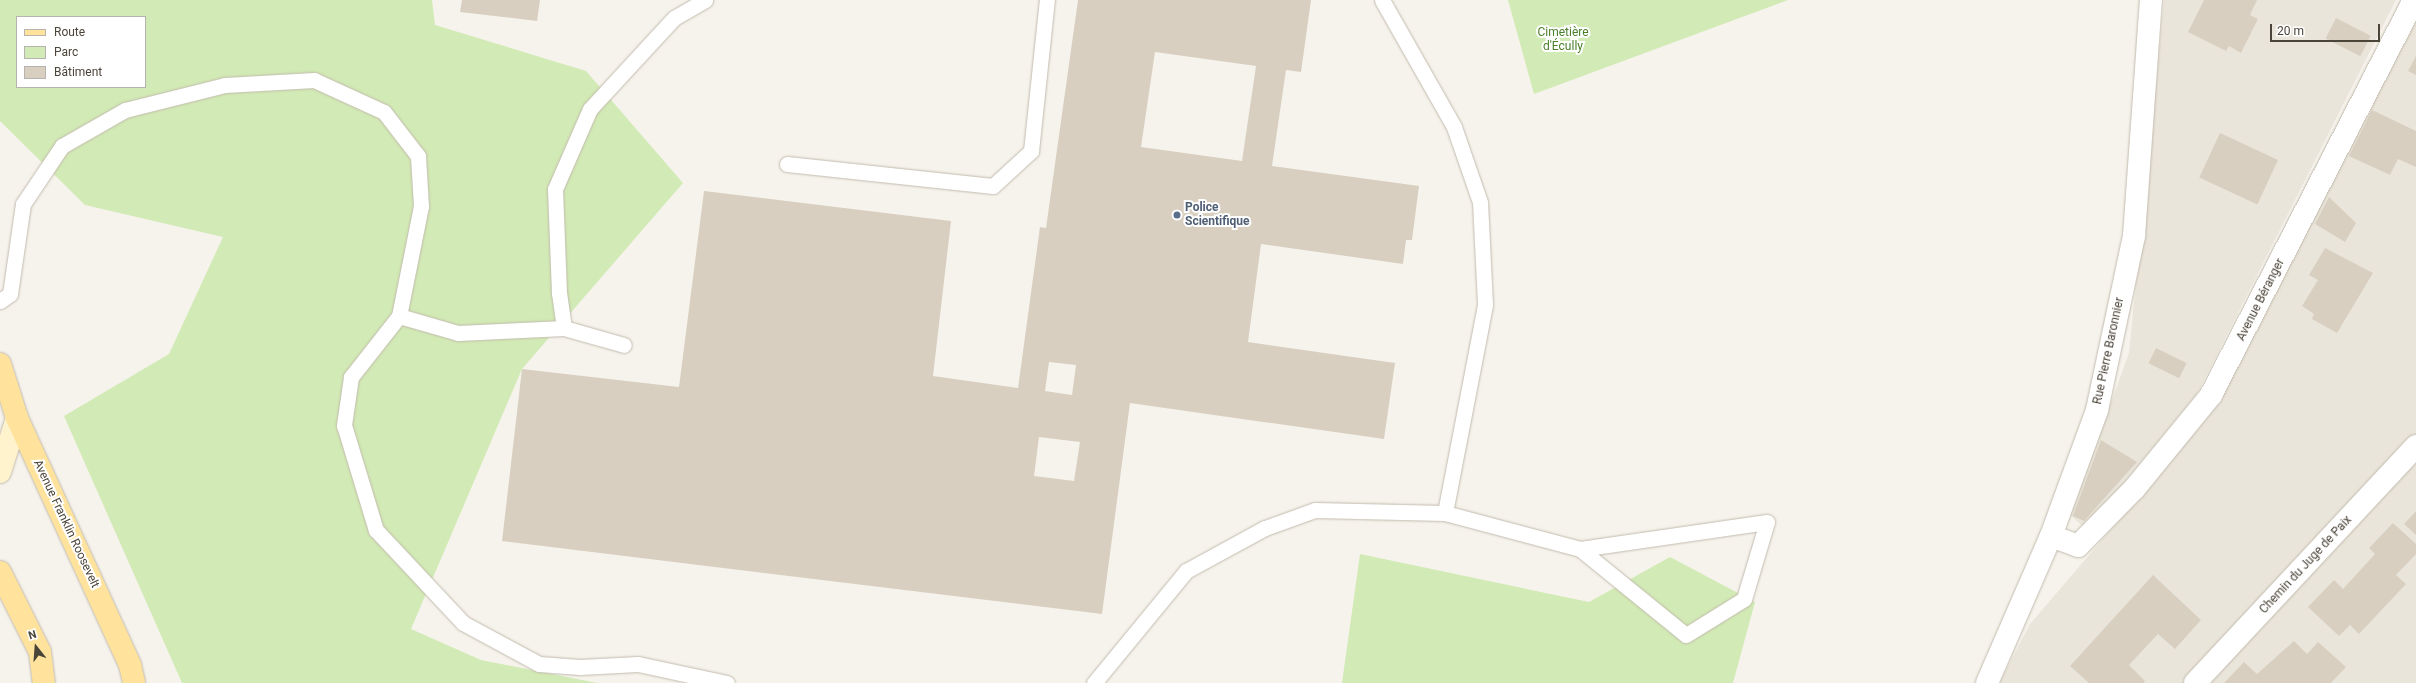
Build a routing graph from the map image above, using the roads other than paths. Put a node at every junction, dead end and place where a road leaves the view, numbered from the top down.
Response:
1 (705, 0) edge
2 (1047, 0) edge
3 (1382, 0) edge
4 (2151, 0) edge
5 (2414, 0) edge
6 (787, 164) dead end
7 (0, 301) edge
8 (399, 316) junction
9 (564, 328) junction
10 (624, 344) dead end
11 (0, 364) edge
12 (0, 386) edge
13 (17, 418) junction
14 (2416, 446) edge
15 (0, 472) edge
16 (1445, 513) junction
17 (2052, 536) junction
18 (1580, 549) junction
19 (0, 572) edge
20 (132, 674) edge
21 (44, 683) edge
22 (145, 683) edge
23 (727, 683) edge
24 (1094, 683) edge
25 (1987, 683) edge
26 (2195, 683) edge

1 - 9 lane
2 - 6 lane
3 - 16 lane
4 - 17 street, Rue Pierre Baronnier
5 - 17 street, Avenue Béranger
7 - 8 lane
8 - 9 lane
8 - 23 lane
9 - 10 lane
11 - 13 main road, Avenue Franklin Roosevelt
12 - 13 main road
13 - 15 main road
13 - 20 main road, Avenue Franklin Roosevelt
14 - 26 street, Chemin du Juge de Paix
16 - 18 lane
16 - 24 lane
17 - 25 street, Rue Pierre Baronnier
18 - 18 lane
19 - 21 main road
20 - 22 main road, Avenue Franklin Roosevelt

